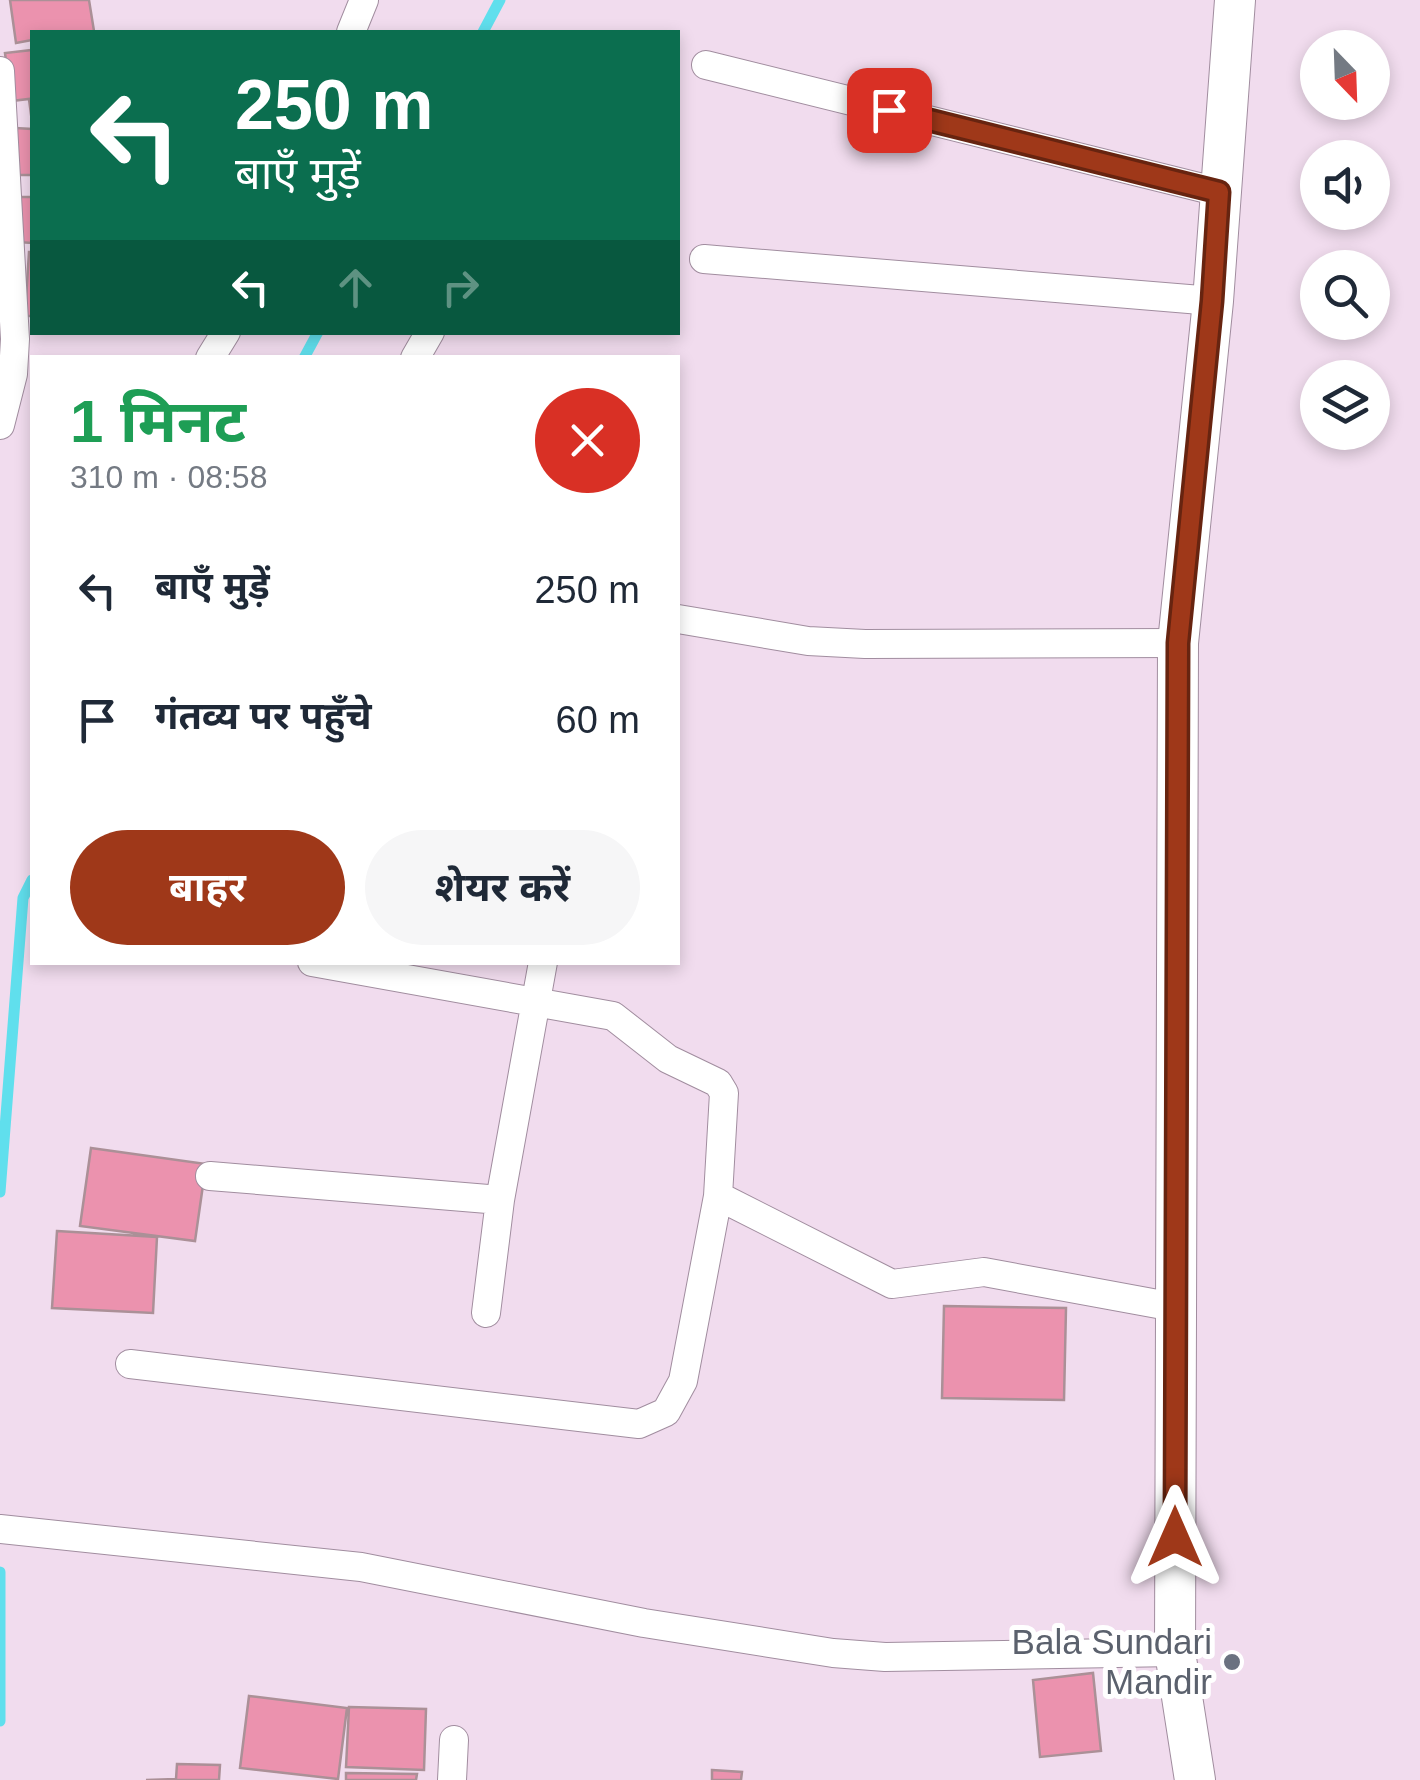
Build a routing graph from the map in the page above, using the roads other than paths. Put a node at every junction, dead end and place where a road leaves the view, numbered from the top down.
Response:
1 (362, 0) edge
2 (1229, 1) edge
3 (353, 30) edge
4 (706, 65) dead end
5 (0, 72) edge
6 (1219, 192) junction
7 (704, 259) dead end
8 (1212, 301) junction
9 (0, 425) edge
10 (680, 619) edge
11 (1178, 643) junction
12 (330, 965) edge
13 (543, 965) edge
14 (534, 999) junction
15 (210, 1176) dead end
16 (718, 1196) junction
17 (500, 1200) junction
18 (1174, 1307) junction
19 (486, 1313) dead end
20 (130, 1364) dead end
21 (0, 1529) edge
22 (1175, 1652) junction
23 (454, 1740) dead end
24 (452, 1780) edge
25 (1196, 1780) edge

1 - 3 street
2 - 6 street
4 - 6 street
5 - 9 street
6 - 8 street
7 - 8 street
8 - 11 street
10 - 11 street
11 - 18 street
12 - 14 street
13 - 14 street
14 - 16 street
14 - 17 street
15 - 17 street
16 - 18 street
16 - 20 street
17 - 19 street
18 - 22 street
21 - 22 street
22 - 25 street
23 - 24 street

